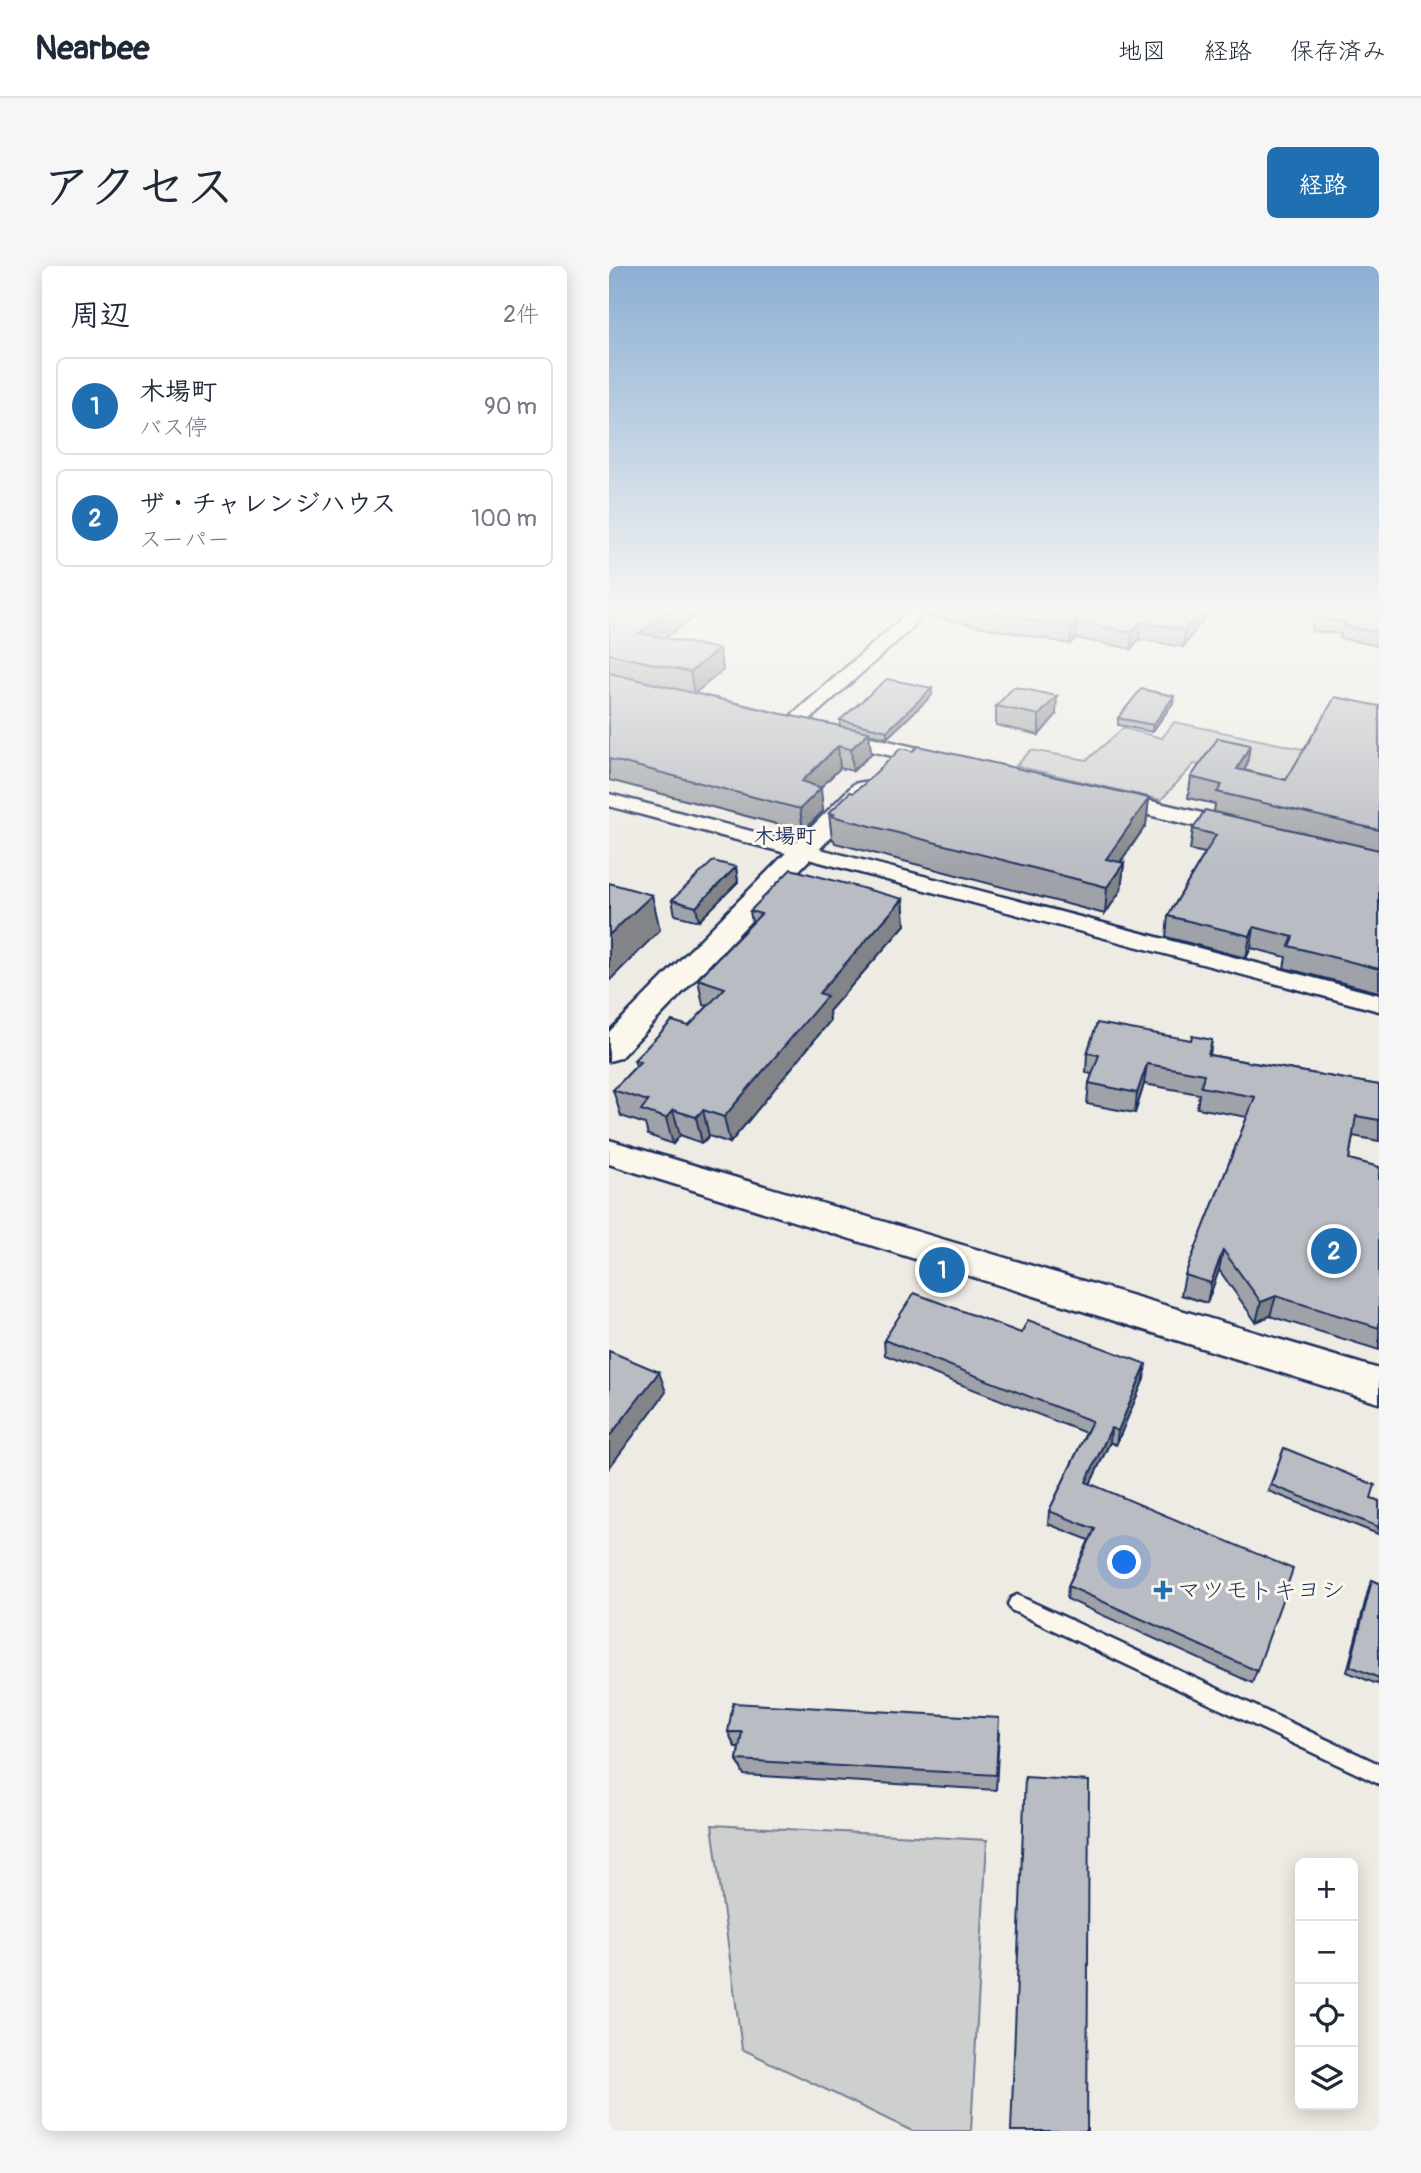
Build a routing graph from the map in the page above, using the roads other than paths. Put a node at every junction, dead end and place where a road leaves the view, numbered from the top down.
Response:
1 (825, 696) edge
2 (765, 720) edge
3 (791, 726) junction
4 (899, 751) junction
5 (966, 766) edge
6 (1086, 793) edge
7 (609, 800) edge
8 (1272, 836) edge
9 (804, 850) junction
10 (1379, 1003) edge
11 (609, 1051) edge
12 (609, 1152) edge
13 (1379, 1386) edge
14 (1017, 1604) dead end
15 (1379, 1774) edge

1 - 3 street
2 - 3 street
3 - 4 street
4 - 5 street
4 - 9 street
6 - 8 street
7 - 9 street
9 - 10 street
9 - 11 street
12 - 13 street
14 - 15 lane

